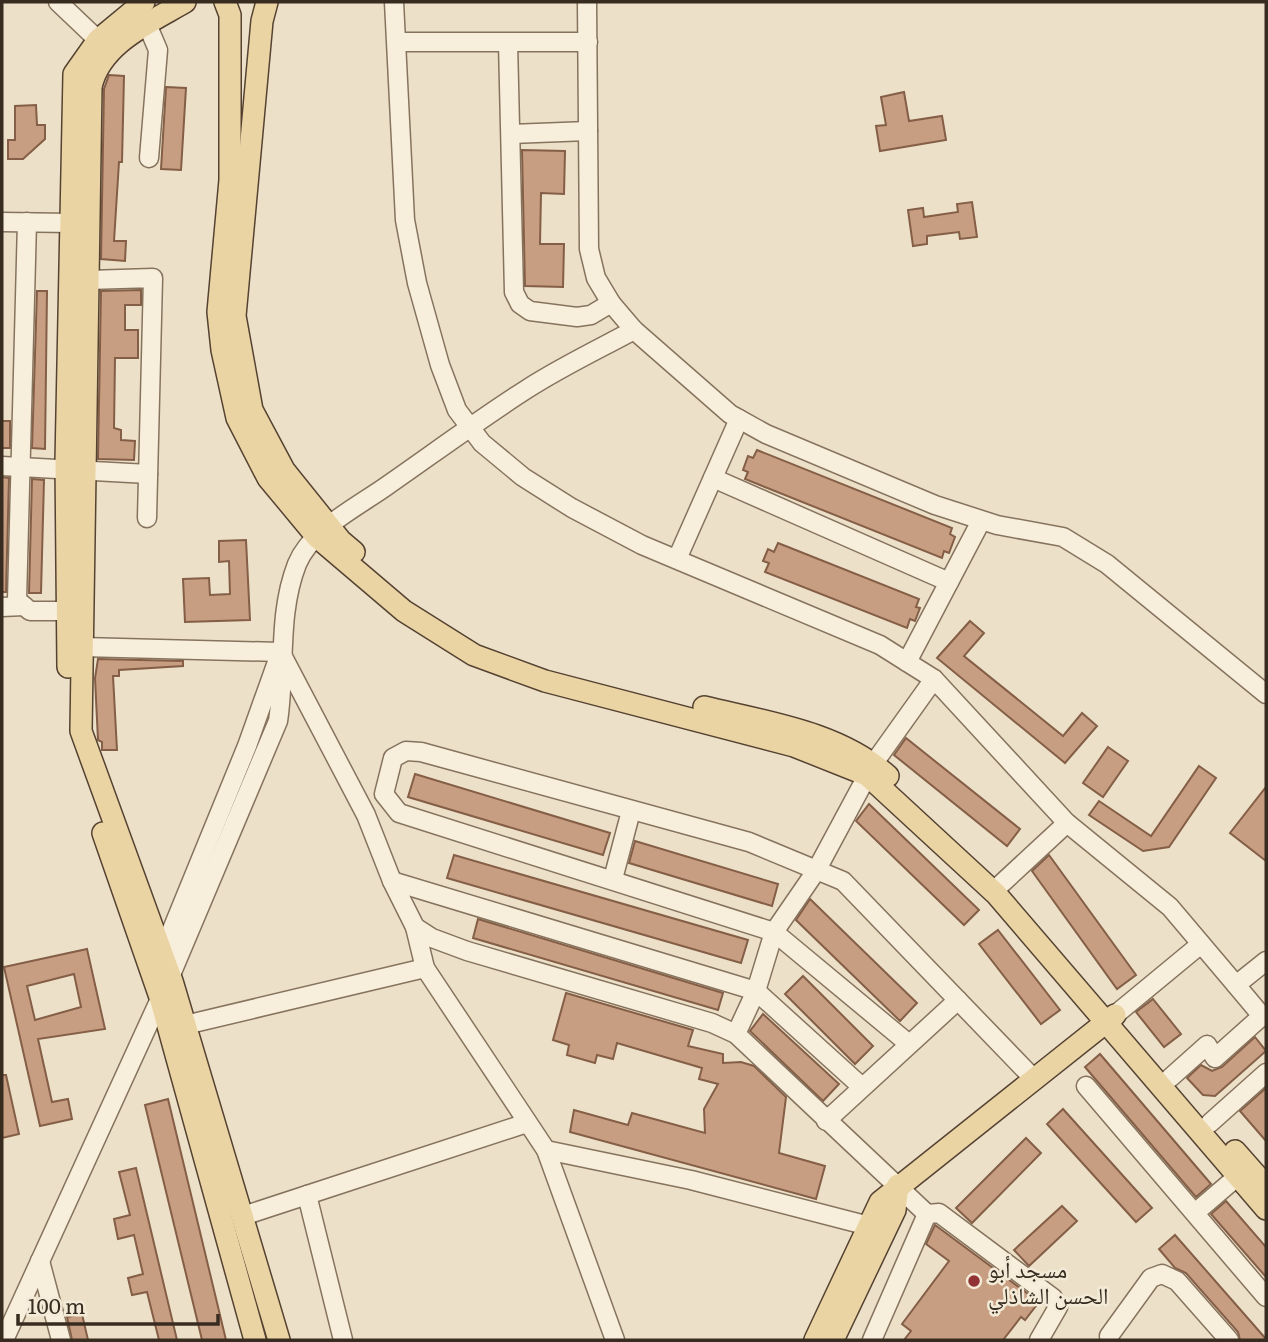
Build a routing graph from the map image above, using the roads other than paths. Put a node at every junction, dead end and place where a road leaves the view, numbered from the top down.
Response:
1 (58, 2) edge
2 (144, 2) edge
3 (185, 2) edge
4 (225, 2) edge
5 (233, 2) edge
6 (394, 2) edge
7 (587, 2) edge
8 (266, 4) edge
9 (148, 24) junction
10 (97, 40) junction
11 (397, 42) junction
12 (588, 42) junction
13 (508, 44) junction
14 (588, 131) junction
15 (511, 134) junction
16 (149, 158) dead end
17 (2, 222) edge
18 (27, 222) junction
19 (71, 223) junction
20 (88, 280) junction
21 (611, 303) junction
22 (634, 330) junction
23 (739, 419) junction
24 (470, 427) junction
25 (11, 466) edge
26 (76, 469) junction
27 (148, 474) junction
28 (713, 478) junction
29 (148, 518) dead end
30 (981, 521) junction
31 (323, 532) junction
32 (677, 559) junction
33 (949, 582) junction
34 (23, 606) junction
35 (2, 607) edge
36 (67, 611) junction
37 (82, 647) junction
38 (281, 652) junction
39 (907, 662) junction
40 (934, 679) junction
41 (1266, 694) edge
42 (870, 769) junction
43 (390, 805) junction
44 (631, 811) junction
45 (366, 815) junction
46 (1067, 823) junction
47 (816, 871) junction
48 (613, 880) junction
49 (392, 881) junction
50 (999, 886) junction
51 (415, 927) junction
52 (774, 932) junction
53 (1201, 944) junction
54 (162, 954) junction
55 (1266, 961) edge
56 (425, 968) junction
57 (170, 977) junction
58 (1236, 985) junction
59 (756, 991) junction
60 (160, 998) junction
61 (958, 1000) junction
62 (1110, 1019) junction
63 (1264, 1019) edge
64 (185, 1025) junction
65 (736, 1034) junction
66 (909, 1044) junction
67 (1170, 1078) junction
68 (1033, 1079) junction
69 (1263, 1084) edge
70 (1086, 1086) dead end
71 (862, 1087) junction
72 (826, 1121) junction
73 (527, 1123) junction
74 (1210, 1123) junction
75 (546, 1150) junction
76 (1238, 1176) junction
77 (898, 1185) junction
78 (1266, 1186) edge
79 (307, 1195) junction
80 (1266, 1209) edge
81 (1196, 1212) junction
82 (927, 1214) junction
83 (243, 1216) junction
84 (869, 1226) junction
85 (40, 1261) junction
86 (1266, 1297) edge
87 (1110, 1339) edge
88 (4, 1340) edge
89 (61, 1340) edge
90 (255, 1340) edge
91 (279, 1340) edge
92 (342, 1340) edge
93 (615, 1340) edge
94 (815, 1340) edge
95 (833, 1340) edge
96 (872, 1340) edge
97 (1039, 1340) edge
98 (1230, 1340) edge

1 - 10 street
2 - 10 main road
3 - 9 main road
4 - 31 main road
5 - 8 main road
6 - 11 street
7 - 12 street
8 - 31 main road
9 - 16 street
9 - 20 main road
10 - 19 main road
11 - 13 street
11 - 24 street
12 - 13 street
12 - 14 street
13 - 15 street
14 - 15 street
14 - 21 street
15 - 21 street
17 - 18 street
18 - 19 street
18 - 25 street
19 - 26 main road
20 - 26 main road
20 - 27 street
21 - 22 street
22 - 23 street
22 - 24 street
23 - 28 street
23 - 30 street
24 - 31 street
24 - 32 street
25 - 26 street
25 - 34 street
26 - 27 street
26 - 36 main road
26 - 37 main road
27 - 29 street
28 - 32 street
28 - 33 street
30 - 33 street
30 - 41 street
31 - 38 street
31 - 42 main road
32 - 39 street
33 - 39 street
34 - 35 street
34 - 36 street
36 - 60 main road
37 - 38 street
37 - 54 main road
38 - 45 street
38 - 54 street
38 - 57 street
39 - 40 street
40 - 42 street
40 - 46 street
42 - 47 street
42 - 50 main road
42 - 62 main road
43 - 44 street
43 - 45 street
43 - 48 street
44 - 47 street
44 - 48 street
45 - 49 street
46 - 50 street
46 - 53 street
47 - 52 street
47 - 61 street
48 - 52 street
49 - 51 street
49 - 59 street
50 - 62 main road
51 - 56 street
51 - 65 street
52 - 59 street
52 - 66 street
53 - 58 street
53 - 62 street
54 - 57 main road
54 - 60 street
55 - 58 street
56 - 64 street
56 - 73 street
57 - 60 street
57 - 64 main road
58 - 63 street
59 - 65 street
59 - 71 street
60 - 85 street
60 - 90 main road
61 - 66 street
61 - 68 street
62 - 67 main road
62 - 68 main road
62 - 76 main road
63 - 67 street
64 - 83 main road
65 - 72 street
66 - 71 street
67 - 74 main road
68 - 77 main road
69 - 74 street
70 - 81 street
71 - 72 street
72 - 77 street
73 - 75 street
73 - 79 street
74 - 78 main road
75 - 84 street
75 - 93 street
76 - 80 main road
76 - 81 street
77 - 82 street
77 - 84 main road
77 - 95 main road
79 - 83 street
79 - 92 street
81 - 86 street
82 - 96 street
82 - 97 street
83 - 91 main road
84 - 94 main road
85 - 88 street
85 - 89 street
87 - 98 street

